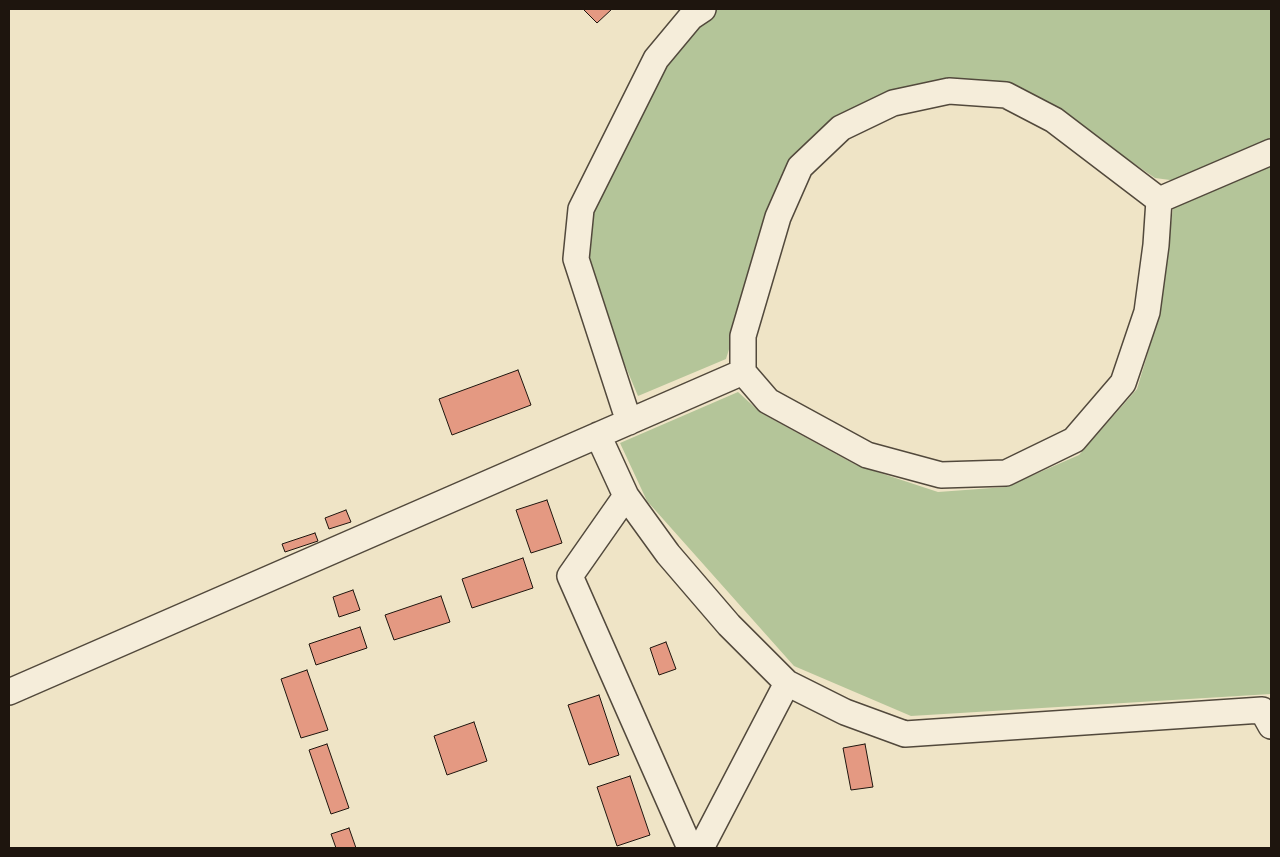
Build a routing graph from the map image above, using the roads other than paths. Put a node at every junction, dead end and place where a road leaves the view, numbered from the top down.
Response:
1 (703, 9) edge
2 (1271, 152) edge
3 (1159, 200) junction
4 (743, 372) junction
5 (628, 422) junction
6 (598, 436) junction
7 (626, 496) junction
8 (787, 683) junction
9 (9, 692) edge
10 (1271, 726) edge
11 (690, 848) edge
12 (701, 848) edge

1 - 5 street
2 - 3 street
3 - 4 street
3 - 4 street
4 - 5 street
5 - 6 street
6 - 7 street
6 - 9 street
7 - 8 street
7 - 11 street
8 - 10 street
8 - 12 street

